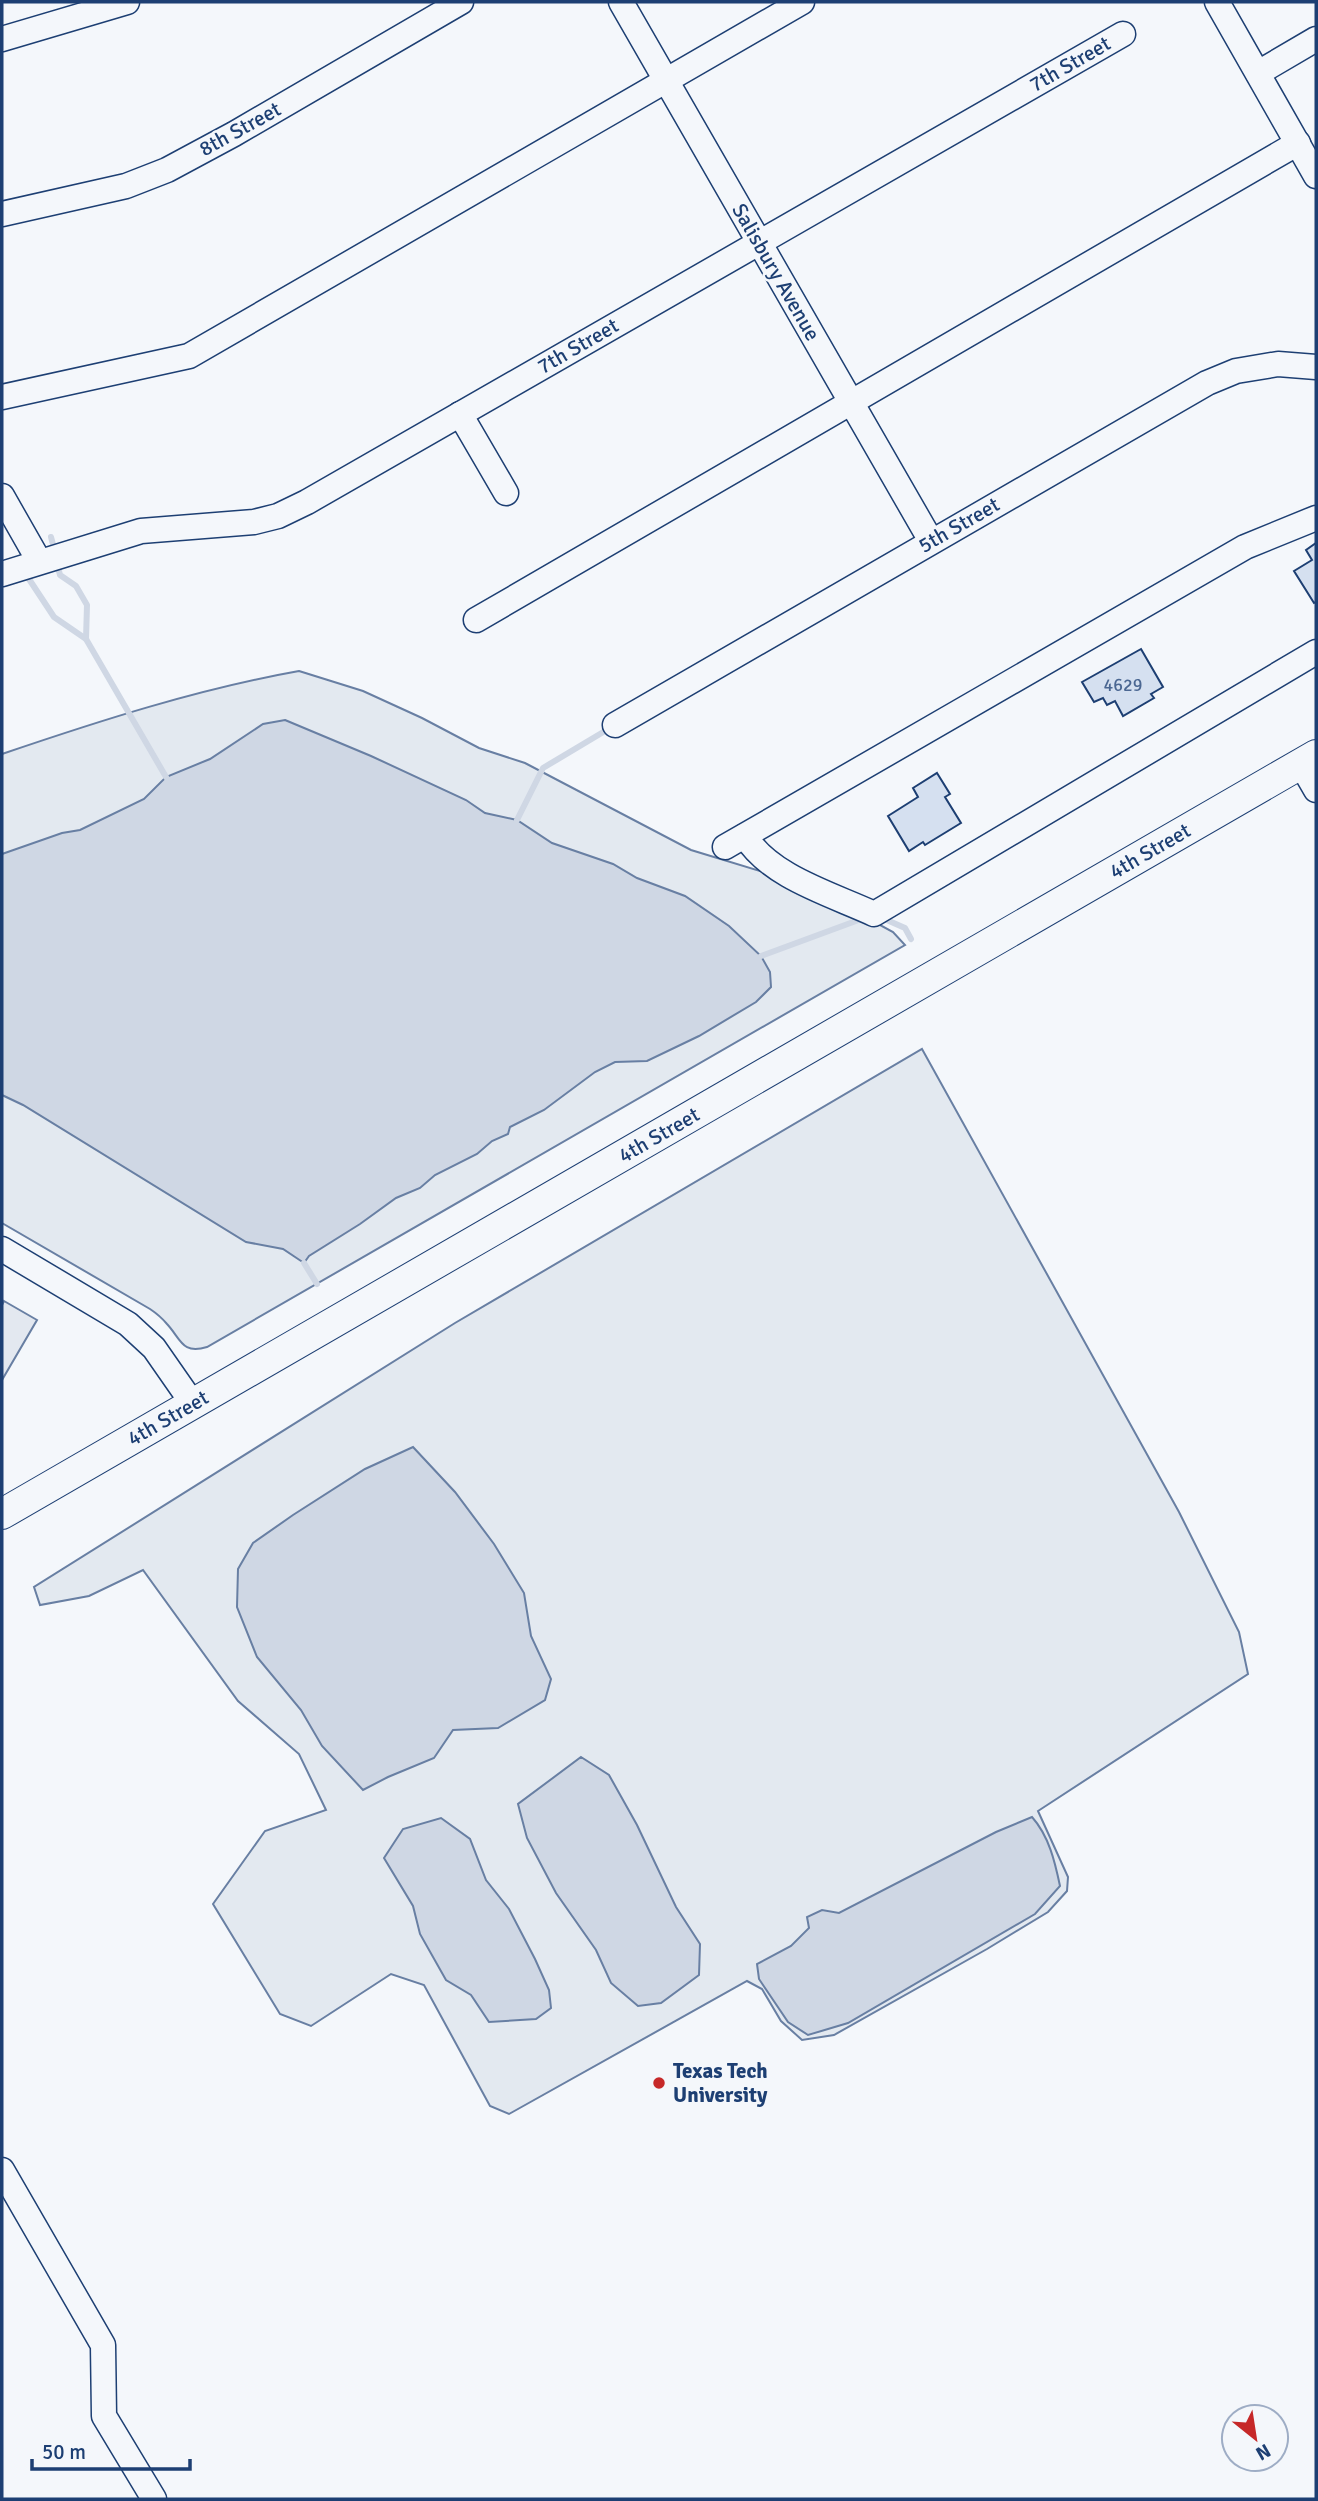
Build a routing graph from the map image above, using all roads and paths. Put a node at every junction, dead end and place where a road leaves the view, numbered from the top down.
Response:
1 (127, 2) edge
2 (461, 2) edge
3 (621, 2) edge
4 (802, 2) edge
5 (1217, 2) edge
6 (1123, 34) dead end
7 (2, 39) edge
8 (1316, 39) edge
9 (1258, 73) junction
10 (665, 80) junction
11 (1298, 143) junction
12 (1316, 176) edge
13 (2, 214) edge
14 (758, 242) junction
15 (1316, 367) edge
16 (2, 397) edge
17 (851, 402) junction
18 (460, 414) junction
19 (506, 493) dead end
20 (2, 496) edge
21 (1316, 519) edge
22 (931, 541) junction
23 (39, 561) junction
24 (2, 574) edge
25 (476, 620) dead end
26 (1316, 652) edge
27 (615, 725) dead end
28 (1308, 760) edge
29 (1316, 790) edge
30 (2, 1249) edge
31 (193, 1404) junction
32 (2, 1514) edge
33 (2, 2170) edge
34 (154, 2499) edge

1 - 7 street
2 - 13 street, 8th Street
3 - 10 street, Salisbury Avenue
4 - 10 street
5 - 9 street
6 - 14 street, 7th Street
8 - 9 street
9 - 11 street
10 - 14 street, Salisbury Avenue
10 - 16 street
11 - 12 street
11 - 17 street
14 - 17 street, Salisbury Avenue
14 - 18 street, 7th Street
15 - 22 street, 5th Street
17 - 22 street, Salisbury Avenue
17 - 25 street
18 - 19 street
18 - 23 street, 7th Street
20 - 23 street
21 - 26 street
22 - 27 street, 5th Street
23 - 24 street, 7th Street
28 - 29 street
28 - 31 main road, 4th Street
30 - 31 street
31 - 32 main road, 4th Street
33 - 34 street

